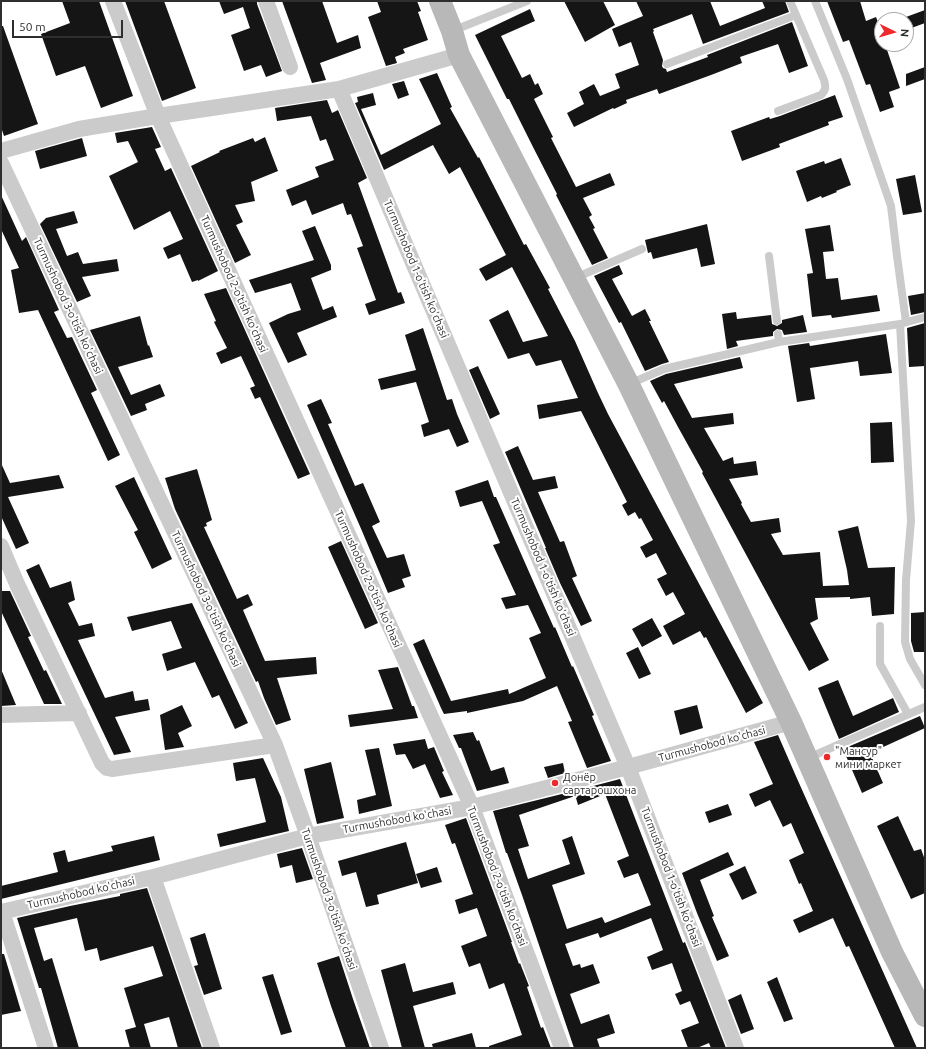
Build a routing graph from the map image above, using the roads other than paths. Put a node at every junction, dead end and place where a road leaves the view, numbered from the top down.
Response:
1 (113, 1) edge
2 (266, 1) edge
3 (440, 1) edge
4 (527, 1) edge
5 (790, 1) edge
6 (815, 1) edge
7 (796, 15) junction
8 (452, 31) junction
9 (459, 55) junction
10 (667, 64) dead end
11 (290, 67) dead end
12 (339, 89) junction
13 (778, 111) dead end
14 (158, 116) junction
15 (1, 150) edge
16 (1, 163) edge
17 (642, 249) dead end
18 (769, 256) dead end
19 (574, 279) junction
20 (925, 317) edge
21 (777, 321) dead end
22 (903, 323) junction
23 (629, 385) junction
24 (1, 546) edge
25 (1, 583) edge
26 (17, 584) junction
27 (880, 626) dead end
28 (925, 685) edge
29 (925, 707) edge
30 (78, 713) junction
31 (908, 714) junction
32 (1, 715) edge
33 (791, 722) junction
34 (275, 745) junction
35 (807, 758) junction
36 (628, 767) junction
37 (472, 807) junction
38 (308, 836) junction
39 (153, 876) junction
40 (2, 912) edge
41 (925, 1016) edge
42 (46, 1048) edge
43 (212, 1048) edge
44 (381, 1048) edge
45 (562, 1048) edge
46 (736, 1048) edge

1 - 14 street, Turmushobod 2-o'tish ko'chasi
2 - 11 street
3 - 8 street
4 - 8 lane
5 - 7 lane
6 - 22 lane
7 - 10 lane
7 - 13 lane
8 - 9 street
9 - 12 street
9 - 19 street
12 - 14 street
12 - 36 street, Turmushobod 1-o'tish ko'chasi
14 - 15 street
14 - 37 street, Turmushobod 2-o'tish ko'chasi
16 - 34 street, Turmushobod 3-o'tish ko'chasi
17 - 19 lane
18 - 21 lane
19 - 23 street
20 - 22 lane
22 - 23 lane
22 - 28 lane
23 - 33 street
24 - 26 street
25 - 26 street
26 - 30 street
27 - 31 lane
29 - 31 lane
30 - 32 street
30 - 34 street
31 - 35 lane
33 - 35 street
33 - 36 street, Turmushobod ko'chasi
34 - 38 street, Turmushobod 3-o'tish ko'chasi
35 - 41 street
36 - 37 street, Turmushobod ko'chasi
36 - 46 street, Turmushobod 1-o'tish ko'chasi
37 - 38 street, Turmushobod ko'chasi
37 - 45 street, Turmushobod 2-o'tish ko'chasi
38 - 39 street, Turmushobod ko'chasi
38 - 44 street, Turmushobod 3-o'tish ko'chasi
39 - 40 street, Turmushobod ko'chasi
39 - 43 street
40 - 42 street

